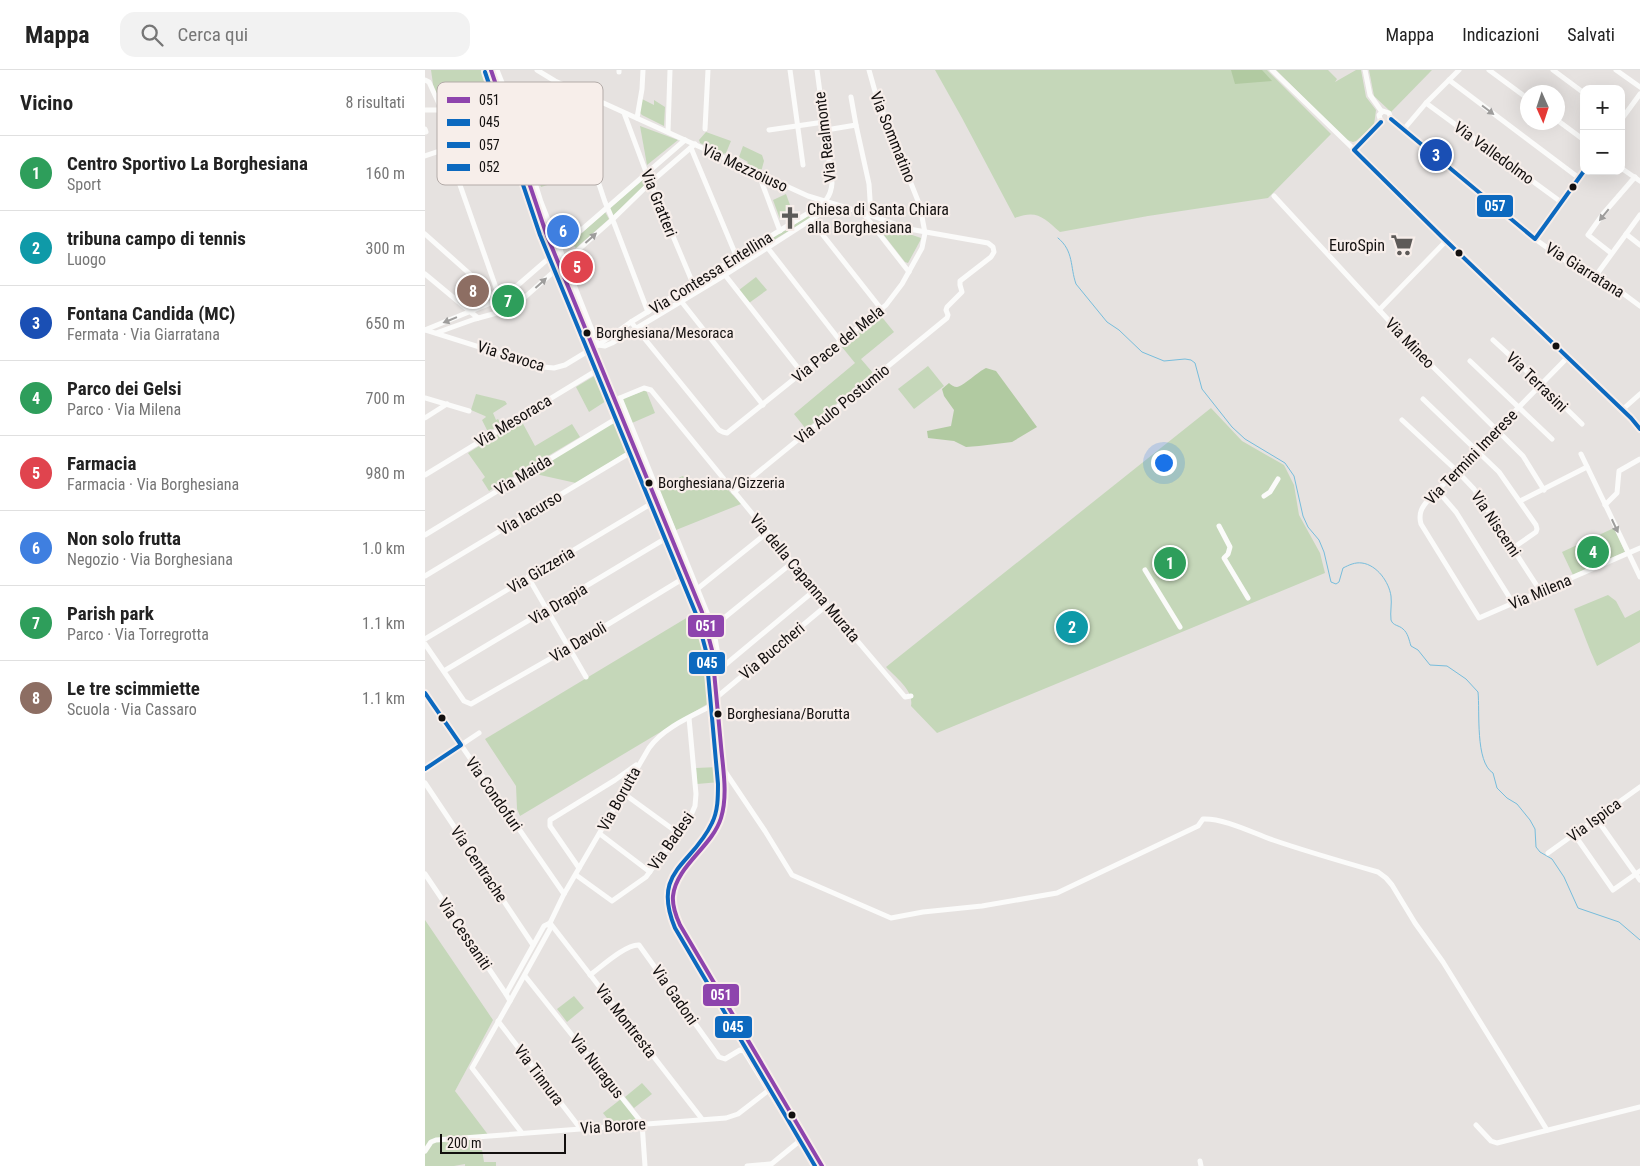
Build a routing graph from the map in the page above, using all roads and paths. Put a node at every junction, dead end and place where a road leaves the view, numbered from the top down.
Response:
1 (491, 70) edge
2 (497, 70) edge
3 (537, 70) edge
4 (643, 70) edge
5 (670, 70) edge
6 (708, 70) edge
7 (790, 70) edge
8 (817, 70) edge
9 (869, 70) edge
10 (1272, 70) edge
11 (1365, 70) edge
12 (1459, 70) edge
13 (1489, 70) edge
14 (1553, 70) edge
15 (1616, 70) edge
16 (425, 80) edge
17 (1449, 80) junction
18 (495, 82) edge
19 (502, 82) edge
20 (558, 82) edge
21 (1640, 87) edge
22 (1580, 90) edge
23 (1520, 93) edge
24 (1640, 94) edge
25 (851, 97) dead end
26 (437, 100) edge
27 (603, 103) edge
28 (1426, 103) junction
29 (1382, 112) junction
30 (624, 113) junction
31 (1625, 115) edge
32 (637, 118) junction
33 (1391, 119) junction
34 (824, 122) junction
35 (1381, 122) junction
36 (797, 126) junction
37 (856, 126) junction
38 (1565, 126) edge
39 (705, 129) dead end
40 (1404, 129) junction
41 (769, 130) dead end
42 (826, 130) junction
43 (668, 132) junction
44 (1580, 137) edge
45 (685, 140) junction
46 (693, 146) junction
47 (1354, 150) junction
48 (437, 152) edge
49 (425, 156) edge
50 (803, 165) dead end
51 (1625, 171) edge
52 (647, 172) junction
53 (759, 174) junction
54 (1581, 175) edge
55 (1579, 178) junction
56 (1637, 179) edge
57 (651, 182) junction
58 (460, 185) edge
59 (522, 185) edge
60 (529, 185) edge
61 (536, 185) edge
62 (600, 185) edge
63 (1275, 196) dead end
64 (825, 202) junction
65 (1561, 202) junction
66 (834, 205) junction
67 (607, 207) junction
68 (863, 212) junction
69 (871, 215) junction
70 (1640, 215) edge
71 (613, 219) junction
72 (811, 220) junction
73 (780, 231) junction
74 (925, 233) junction
75 (425, 234) edge
76 (1626, 234) junction
77 (1535, 239) junction
78 (1447, 240) junction
79 (1640, 244) edge
80 (992, 245) joint
81 (767, 247) junction
82 (557, 251) junction
83 (1611, 253) junction
84 (737, 257) junction
85 (550, 258) junction
86 (565, 262) junction
87 (740, 264) junction
88 (560, 266) junction
89 (555, 271) junction
90 (909, 272) junction
91 (425, 274) edge
92 (725, 274) junction
93 (1597, 274) junction
94 (693, 284) junction
95 (696, 291) junction
96 (499, 300) junction
97 (681, 301) junction
98 (1640, 306) edge
99 (882, 310) junction
100 (1379, 310) junction
101 (469, 311) junction
102 (648, 312) junction
103 (478, 318) junction
104 (631, 322) junction
105 (635, 328) junction
106 (425, 330) edge
107 (436, 333) junction
108 (1493, 340) dead end
109 (841, 342) junction
110 (593, 348) junction
111 (1567, 358) junction
112 (1470, 361) dead end
113 (599, 369) junction
114 (802, 373) junction
115 (1541, 384) junction
116 (1640, 394) edge
117 (425, 398) edge
118 (617, 399) junction
119 (1423, 399) dead end
120 (447, 404) junction
121 (763, 405) junction
122 (1518, 408) junction
123 (1622, 410) junction
124 (469, 411) dead end
125 (619, 417) junction
126 (425, 418) edge
127 (1402, 420) dead end
128 (1582, 424) dead end
129 (1640, 429) edge
130 (1497, 430) junction
131 (1552, 439) dead end
132 (1477, 450) junction
133 (633, 451) junction
134 (1581, 454) dead end
135 (1640, 459) edge
136 (1587, 467) junction
137 (1456, 470) junction
138 (425, 475) edge
139 (1278, 479) dead end
140 (1437, 490) junction
141 (1544, 490) junction
142 (734, 492) junction
143 (1264, 496) dead end
144 (1520, 501) junction
145 (654, 502) junction
146 (1605, 505) junction
147 (1219, 526) dead end
148 (768, 532) junction
149 (425, 535) edge
150 (668, 537) junction
151 (1513, 548) junction
152 (1640, 548) edge
153 (1628, 553) junction
154 (793, 562) junction
155 (1145, 570) dead end
156 (425, 576) edge
157 (528, 577) junction
158 (1640, 577) edge
159 (685, 578) junction
160 (696, 590) junction
161 (815, 590) junction
162 (1541, 592) junction
163 (1248, 598) dead end
164 (1513, 603) junction
165 (827, 605) junction
166 (547, 610) junction
167 (1479, 618) joint
168 (702, 620) junction
169 (713, 627) junction
170 (1180, 627) dead end
171 (425, 639) edge
172 (425, 644) edge
173 (569, 648) junction
174 (444, 671) junction
175 (586, 677) dead end
176 (425, 693) edge
177 (911, 696) dead end
178 (717, 697) junction
179 (715, 704) junction
180 (689, 718) junction
181 (479, 732) dead end
182 (461, 745) junction
183 (639, 763) junction
184 (723, 768) junction
185 (425, 769) edge
186 (425, 783) edge
187 (1640, 787) edge
188 (623, 793) junction
189 (1596, 818) junction
190 (678, 833) junction
191 (599, 834) junction
192 (1574, 834) junction
193 (1548, 854) dead end
194 (579, 868) junction
195 (650, 872) junction
196 (1638, 872) edge
197 (425, 874) edge
198 (575, 874) junction
199 (1640, 880) edge
200 (564, 894) junction
201 (550, 923) junction
202 (533, 945) junction
203 (590, 975) junction
204 (525, 976) junction
205 (506, 994) junction
206 (510, 1000) junction
207 (498, 1021) junction
208 (769, 1090) junction
209 (1640, 1107) edge
210 (703, 1119) junction
211 (642, 1124) junction
212 (1476, 1125) dead end
213 (580, 1128) junction
214 (1547, 1130) junction
215 (521, 1132) junction
216 (802, 1139) junction
217 (425, 1151) edge
218 (770, 1165) edge
219 (645, 1166) edge
220 (747, 1166) edge
221 (822, 1166) edge

1 - 18 street
2 - 19 street
3 - 20 street, Via Mezzoiuso
4 - 32 street
5 - 43 street
6 - 39 street
7 - 36 street
8 - 34 street, Via Realmonte
9 - 74 street, Via Sommatino
10 - 47 street
11 - 29 street
12 - 17 street
13 - 23 street
14 - 22 street
15 - 21 street
16 - 26 street
17 - 28 street
17 -> 55 street
24 - 31 street
25 - 37 street
27 - 30 street, Via Mezzoiuso
28 - 40 street
28 - 65 street, Via Valledolmo
29 - 33 street
29 - 35 street
30 - 32 street, Via Mezzoiuso
30 - 52 street, Via Gratteri
32 - 43 street, Via Mezzoiuso
33 - 35 street
33 - 40 street, Via Giarratana
34 - 36 street
34 - 42 street, Via Realmonte
35 - 47 street
36 - 41 street
36 - 50 street
37 - 42 street
37 - 69 street
38 - 44 street
40 - 77 street, Via Giarratana
42 - 64 street, Via Realmonte
43 - 45 street, Via Mezzoiuso
45 - 46 street, Via Mezzoiuso
45 - 52 street
46 - 53 street, Via Mezzoiuso
46 - 57 street
46 - 84 street
47 - 78 street
48 - 49 street
51 - 56 street
52 - 57 street, Via Gratteri
52 - 67 street
53 - 64 street, Via Mezzoiuso
53 - 73 street
54 - 55 street
55 - 65 street
56 -> 83 street
57 - 71 street
57 - 94 street, Via Gratteri
58 - 96 street
59 - 85 street
60 - 82 street
61 - 82 street
62 - 67 street
63 - 100 street, Via Mineo
64 - 66 street, Via Mezzoiuso
64 - 73 street, Via Contessa Entellina
65 - 77 street
66 - 68 street, Via Mezzoiuso
66 - 72 street, Via Contessa Entellina
67 - 71 street
67 - 82 street
68 - 69 street, Via Mezzoiuso
68 - 90 street
69 - 74 street, Via Mezzoiuso
70 - 76 street
86 -> 71 street
71 - 102 street
72 - 81 street, Via Contessa Entellina
72 - 99 street
73 - 84 street, Via Contessa Entellina
74 - 80 street, Via Mezzoiuso
74 - 90 street, Via Pace del Mela
75 - 96 street
76 - 79 street
76 - 83 street
77 - 93 street, Via Giarratana
78 - 100 street
78 - 111 street
80 - 142 street, Via Aulo Postumio
81 - 87 street, Via Contessa Entellina
81 - 109 street
82 - 85 street
82 - 86 street
82 - 88 street
83 - 93 street
84 - 87 street
84 - 94 street, Via Contessa Entellina
85 - 89 street
85 - 96 street
86 - 88 street
86 - 110 street
87 - 92 street, Via Contessa Entellina
88 - 89 street
88 - 110 street
103 -> 89 street
89 - 110 street
90 - 99 street, Via Pace del Mela
91 - 101 street
92 - 95 street, Via Contessa Entellina
92 - 114 street
93 - 98 street, Via Giarratana
94 - 95 street, Via Gratteri
94 - 102 street, Via Contessa Entellina
95 - 97 street, Via Contessa Entellina
96 - 101 street
97 - 105 street, Via Contessa Entellina
97 - 121 street
99 - 109 street, Via Pace del Mela
100 - 130 street, Via Mineo
101 - 103 street
101 -> 106 street
102 - 104 street, Via Contessa Entellina
103 - 107 street
104 - 105 street
104 - 110 street, Via Contessa Entellina
105 - 110 street, Via Contessa Entellina
105 - 121 street, Via Pace del Mela
106 - 107 street, Via Savoca
107 - 110 street, Via Savoca
108 - 115 street, Via Terrasini
109 - 114 street, Via Pace del Mela
110 - 113 street
111 - 115 street, Via Termini Imerese
111 - 123 street
112 - 122 street
113 - 118 street
113 - 125 street
113 - 138 street, Via Mesoraca
114 - 121 street, Via Pace del Mela
115 - 122 street, Via Termini Imerese
115 - 128 street, Via Terrasini
116 - 123 street
117 - 120 street
118 - 125 street
118 - 142 street, Via della Capanna Murata
118 - 160 street
119 - 132 street
120 - 124 street
120 - 126 street
122 - 130 street, Via Termini Imerese
122 - 131 street
123 - 129 street
125 - 133 street
125 - 149 street, Via Maida
127 - 137 street, Via Niscemi
130 - 132 street, Via Termini Imerese
130 - 141 street, Via Mineo
132 - 137 street, Via Termini Imerese
132 - 144 street
133 - 145 street
133 - 156 street, Via Iacurso
134 - 136 street
135 - 146 street
136 - 141 street
136 - 146 street
137 - 140 street, Via Termini Imerese
137 - 151 street, Via Niscemi
139 - 143 street
140 - 164 street
140 - 167 street, Via Termini Imerese
141 - 144 street
142 - 148 street, Via della Capanna Murata
144 - 151 street
145 - 150 street
145 - 157 street, Via Gizzeria
146 -> 153 street
147 - 163 street
148 - 154 street, Via della Capanna Murata
148 - 160 street
150 - 159 street
150 - 166 street, Via Drapia
151 - 162 street, Via Niscemi
152 - 153 street, Via Milena
153 - 158 street
153 - 162 street, Via Milena
154 - 161 street, Via della Capanna Murata
154 - 169 street
155 - 170 street
157 - 166 street
157 - 171 street, Via Gizzeria
159 - 160 street
159 - 168 street
159 - 173 street, Via Davoli
160 - 168 street
160 - 169 street
161 - 165 street, Via della Capanna Murata
161 - 169 street
162 - 164 street, Via Milena
164 - 167 street, Via Milena
165 - 177 street, Via della Capanna Murata
165 - 178 street, Via Buccheri
166 - 173 street
166 - 174 street, Via Drapia
168 - 178 street
168 - 179 street
172 - 174 street
173 - 174 street, Via Davoli
173 - 175 street
176 - 182 street, Via Condofuri
178 - 179 street
179 - 180 street, Via Borutta
179 - 184 street
180 - 183 street, Via Borutta
180 - 190 street, Via Badesi
181 - 182 street
182 - 185 street
182 - 200 street, Via Condofuri
183 - 188 street, Via Borutta
183 - 194 street
184 - 214 street
184 - 216 street
186 - 202 street, Via Centrache
187 - 189 street, Via Ispica
188 - 190 street
188 - 191 street, Via Borutta
189 - 192 street, Via Ispica
189 - 196 street
190 - 195 street, Via Badesi
191 - 194 street, Via Borutta
191 - 195 street
192 - 193 street, Via Ispica
192 - 196 street
194 - 198 street, Via Borutta
195 - 198 street, Via Badesi
196 - 199 street
197 - 205 street, Via Cessaniti
198 - 200 street, Via Borutta
200 - 201 street, Via Borutta
201 - 202 street, Via Borutta
201 - 203 street, Via Montresta
201 - 204 street, Via Borutta
202 - 205 street, Via Borutta
203 - 208 street, Via Gadoni
203 - 210 street, Via Montresta
204 - 206 street, Via Borutta
204 - 211 street, Via Nuragus
205 - 206 street
206 - 207 street, Via Borutta
207 - 213 street, Via Tinnura
207 - 215 street, Via Borutta
208 - 210 street, Via Borore
208 - 216 street, Via Gadoni
209 - 214 street
210 - 211 street, Via Borore
211 - 213 street, Via Borore
211 - 219 street
212 - 214 street
213 - 215 street, Via Borore
215 - 217 street, Via Borore
216 - 218 street
216 - 221 street
218 - 220 street

